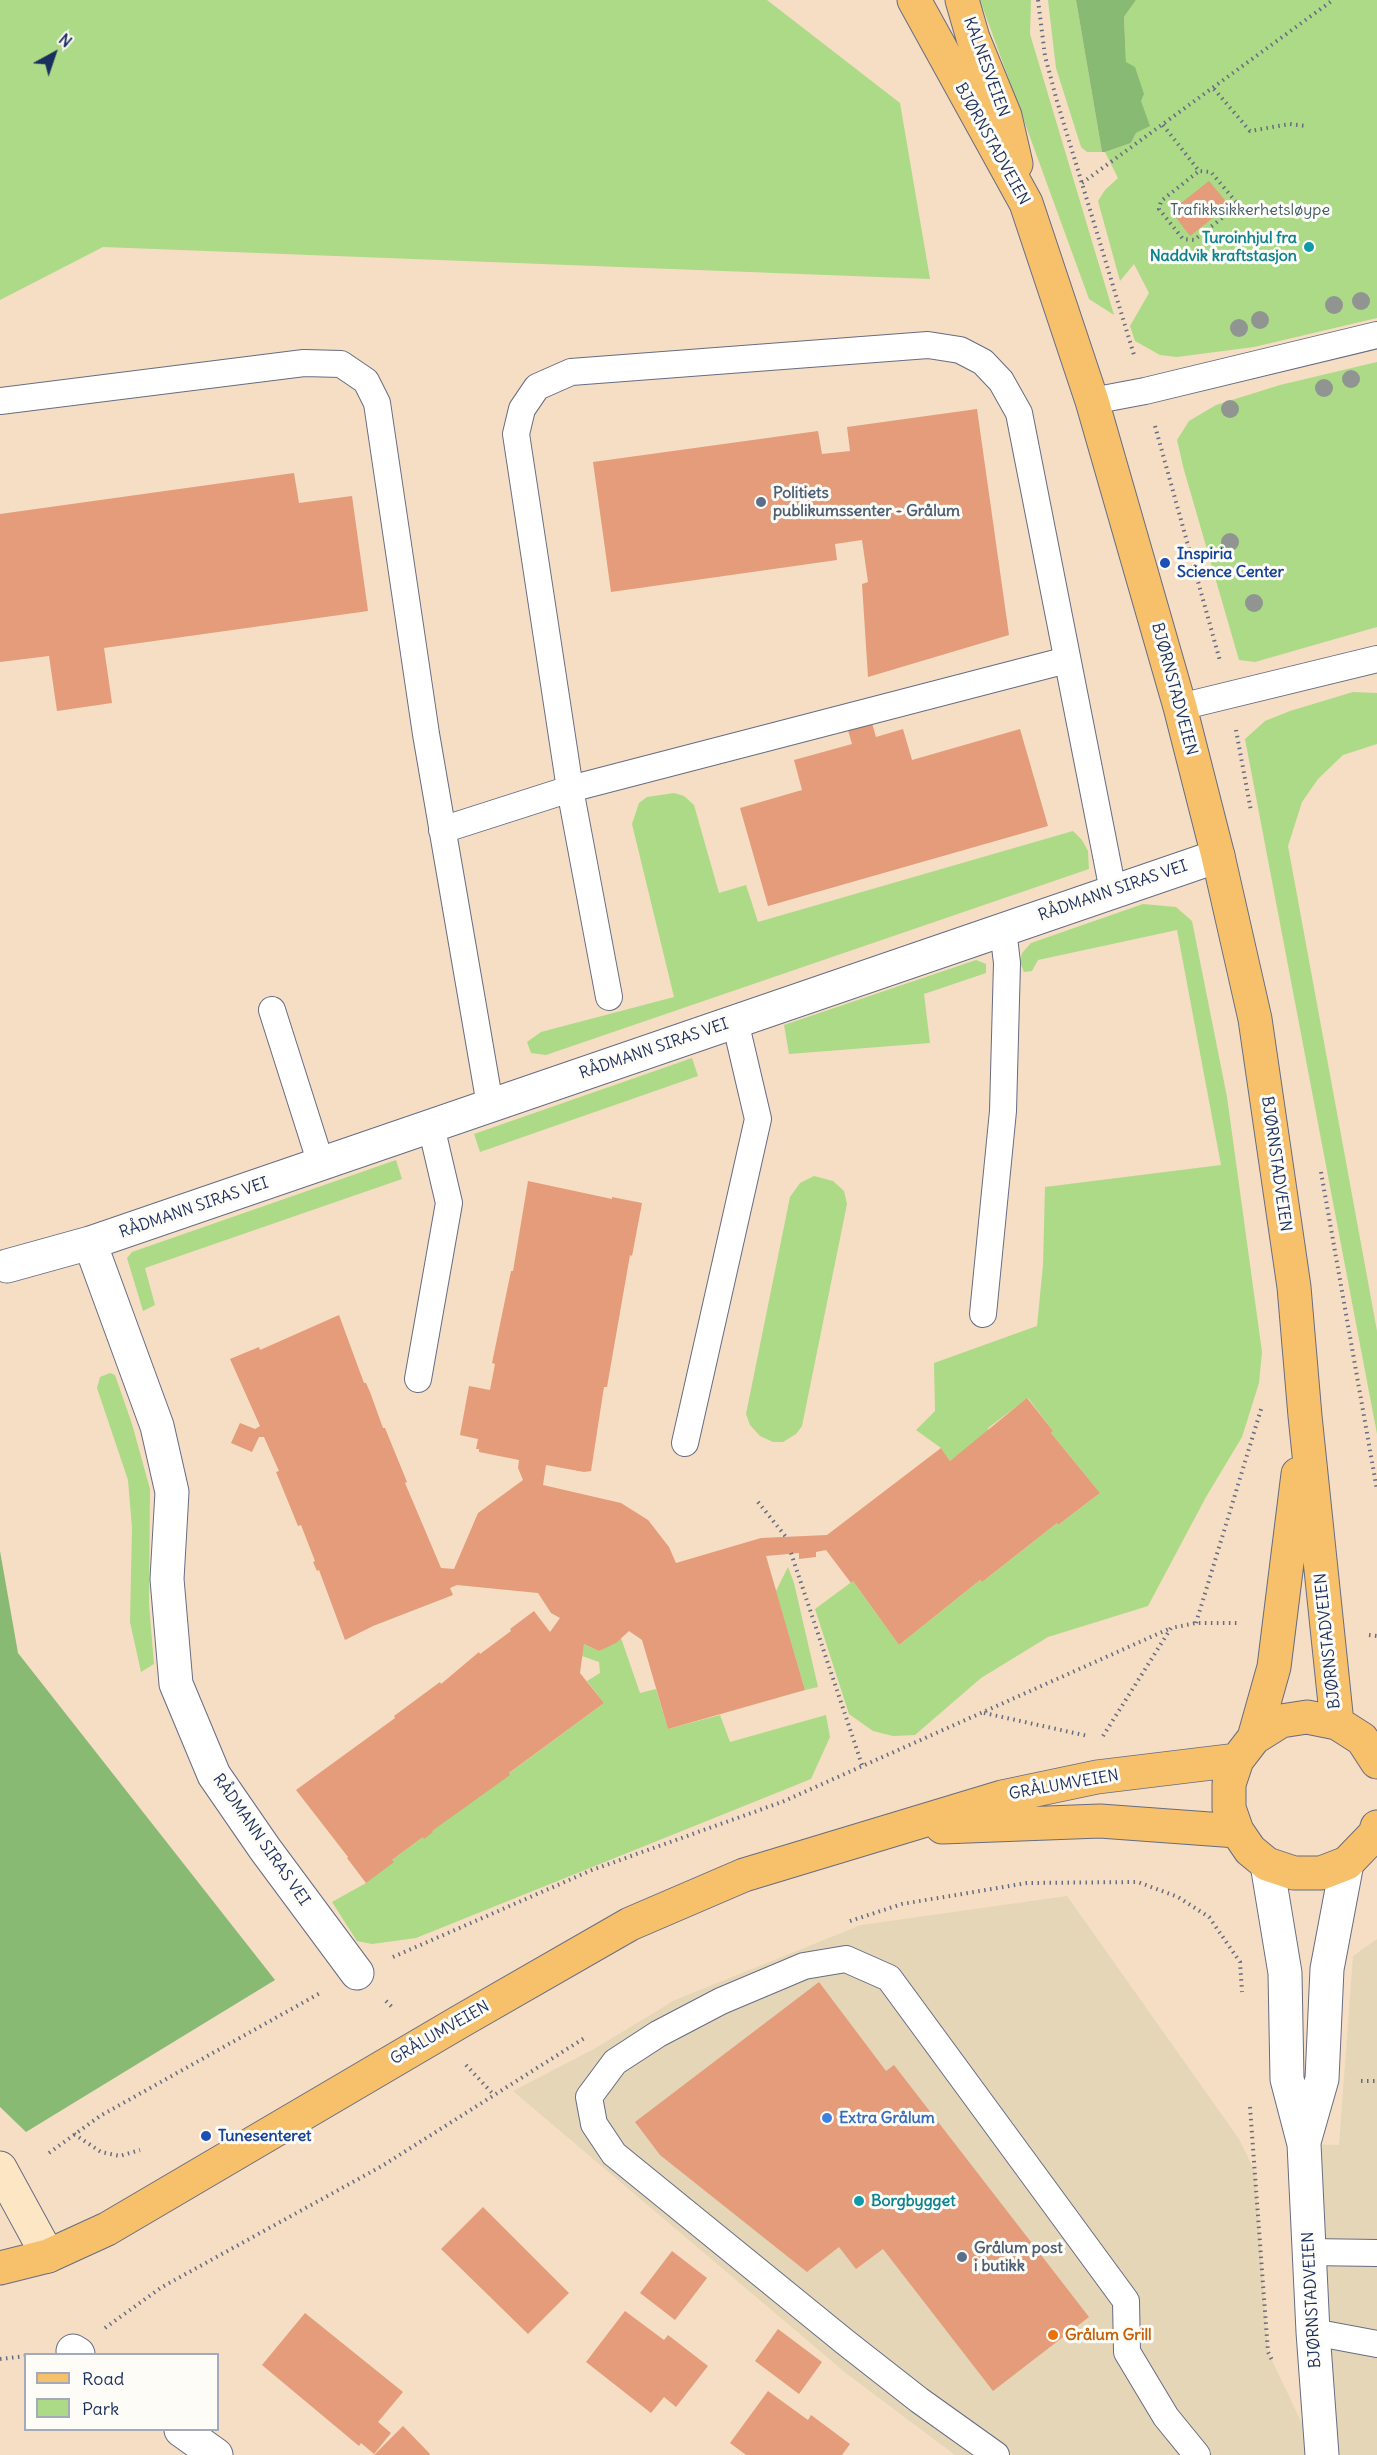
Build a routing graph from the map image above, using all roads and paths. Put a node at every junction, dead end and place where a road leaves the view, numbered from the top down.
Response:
1 (914, 0) edge
2 (962, 0) edge
3 (1333, 0) edge
4 (1214, 88) junction
5 (1163, 125) junction
6 (1305, 126) dead end
7 (1199, 171) junction
8 (1082, 183) dead end
9 (1026, 203) junction
10 (1377, 335) edge
11 (0, 401) edge
12 (1092, 401) junction
13 (1377, 659) edge
14 (1067, 660) junction
15 (1180, 707) junction
16 (570, 789) junction
17 (442, 830) junction
18 (1218, 856) junction
19 (1113, 891) junction
20 (1004, 929) junction
21 (609, 997) dead end
22 (272, 1010) dead end
23 (735, 1021) junction
24 (490, 1105) junction
25 (431, 1126) junction
26 (321, 1164) junction
27 (90, 1243) junction
28 (7, 1266) dead end
29 (983, 1314) dead end
30 (418, 1379) dead end
31 (1262, 1404) dead end
32 (1305, 1416) junction
33 (685, 1443) dead end
34 (759, 1502) dead end
35 (786, 1537) dead end
36 (791, 1553) dead end
37 (1196, 1623) junction
38 (1245, 1623) dead end
39 (1171, 1628) junction
40 (984, 1713) junction
41 (1336, 1723) junction
42 (1090, 1736) dead end
43 (1101, 1738) dead end
44 (1246, 1749) junction
45 (1377, 1762) edge
46 (862, 1765) junction
47 (895, 1829) junction
48 (1237, 1831) junction
49 (1376, 1832) edge
50 (1347, 1863) junction
51 (1268, 1864) junction
52 (848, 1922) dead end
53 (357, 1973) junction
54 (1242, 1997) dead end
55 (593, 2033) dead end
56 (466, 2064) dead end
57 (494, 2095) junction
58 (1250, 2101) dead end
59 (74, 2134) junction
60 (1304, 2144) junction
61 (140, 2150) dead end
62 (49, 2153) dead end
63 (0, 2168) edge
64 (1309, 2252) junction
65 (1377, 2253) edge
66 (48, 2256) junction
67 (0, 2268) edge
68 (1312, 2332) junction
69 (1377, 2344) edge
70 (75, 2353) edge
71 (24, 2356) edge
72 (0, 2359) edge
73 (1278, 2372) dead end
74 (182, 2431) edge
75 (216, 2455) edge
76 (996, 2455) edge
77 (1197, 2455) edge
78 (1323, 2455) edge

1 - 9 main road, BJØRNSTADVEIEN
2 - 9 main road, KALNESVEIEN
3 - 4 path
4 - 5 path
4 - 6 path
5 - 7 path
5 - 8 path
7 - 7 path
9 - 12 main road, BJØRNSTADVEIEN
10 - 12 lane
11 - 17 lane
12 - 15 main road, BJØRNSTADVEIEN
13 - 15 lane
14 - 16 lane
14 - 16 lane
14 - 19 lane
15 - 18 main road, BJØRNSTADVEIEN
16 - 17 lane
16 - 21 lane
17 - 24 lane
18 - 19 street, RÅDMANN SIRAS VEI
18 - 32 main road, BJØRNSTADVEIEN
19 - 20 street, RÅDMANN SIRAS VEI
20 - 23 street, RÅDMANN SIRAS VEI
20 - 29 lane
22 - 26 lane
23 - 24 street, RÅDMANN SIRAS VEI
23 - 33 lane
24 - 25 street, RÅDMANN SIRAS VEI
25 - 26 street, RÅDMANN SIRAS VEI
25 - 30 lane
26 - 27 street, RÅDMANN SIRAS VEI
27 - 28 street, RÅDMANN SIRAS VEI
27 - 53 street, RÅDMANN SIRAS VEI
31 - 37 path
32 - 41 main road, BJØRNSTADVEIEN
32 - 44 main road, BJØRNSTADVEIEN
34 - 35 path
36 - 46 path
37 - 38 path
37 - 39 path
39 - 40 path
39 - 43 path
40 - 42 path
40 - 46 path
41 - 44 main road
41 - 45 main road
44 - 47 main road, GRÅLUMVEIEN
44 - 48 main road, BJØRNSTADVEIEN
46 - 53 path
47 - 48 main road, GRÅLUMVEIEN
47 - 66 main road, GRÅLUMVEIEN
48 - 51 main road
49 - 50 main road
50 - 51 main road
50 - 60 street, BJØRNSTADVEIEN
51 - 60 street, BJØRNSTADVEIEN
52 - 54 path
53 - 59 path
55 - 57 path
56 - 57 path
57 - 70 path
58 - 73 path
59 - 61 path
59 - 62 path
60 - 64 street, BJØRNSTADVEIEN
63 - 66 main road
64 - 65 lane
64 - 68 street, BJØRNSTADVEIEN
66 - 67 main road, GRÅLUMVEIEN
68 - 69 lane
68 - 78 street, BJØRNSTADVEIEN
71 - 72 path
74 - 75 street
76 - 77 lane

